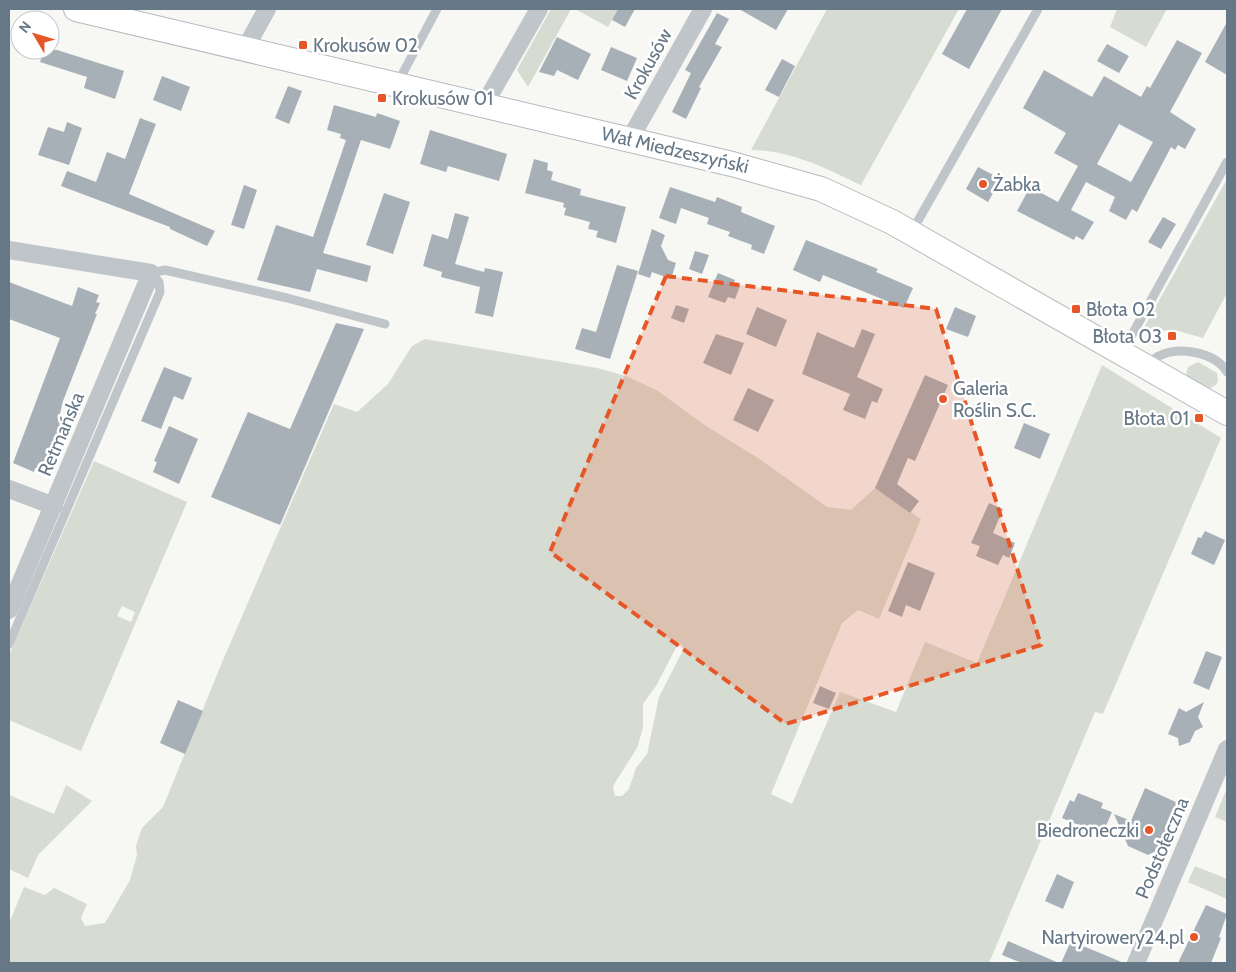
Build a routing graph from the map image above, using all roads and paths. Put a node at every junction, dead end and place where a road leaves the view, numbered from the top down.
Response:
1 (267, 9) edge
2 (437, 9) edge
3 (539, 9) edge
4 (703, 9) edge
5 (1038, 9) edge
6 (84, 10) edge
7 (245, 49) junction
8 (396, 84) junction
9 (484, 105) junction
10 (630, 139) junction
11 (1227, 162) edge
12 (911, 233) junction
13 (9, 250) edge
14 (151, 273) junction
15 (385, 324) dead end
16 (1122, 354) junction
17 (1146, 366) junction
18 (1227, 372) edge
19 (1227, 412) edge
20 (9, 489) edge
21 (54, 506) junction
22 (9, 610) edge
23 (9, 644) edge
24 (1227, 749) edge
25 (1136, 963) edge

1 - 7 street
2 - 8 lane
3 - 9 street
4 - 10 street, Krokusów
5 - 12 lane
6 - 7 main road, Wał Miedzeszyński
7 - 8 main road, Wał Miedzeszyński
8 - 9 main road, Wał Miedzeszyński
9 - 10 main road, Wał Miedzeszyński
10 - 12 main road, Wał Miedzeszyński
11 - 16 lane
12 - 16 main road, Wał Miedzeszyński
13 - 14 street
14 - 15 lane
14 - 21 street, Retmańska
14 - 23 lane
16 - 17 main road, Wał Miedzeszyński
17 - 18 lane
17 - 19 main road, Wał Miedzeszyński
20 - 21 street
21 - 22 street, Retmańska
24 - 25 street, Podstołeczna

